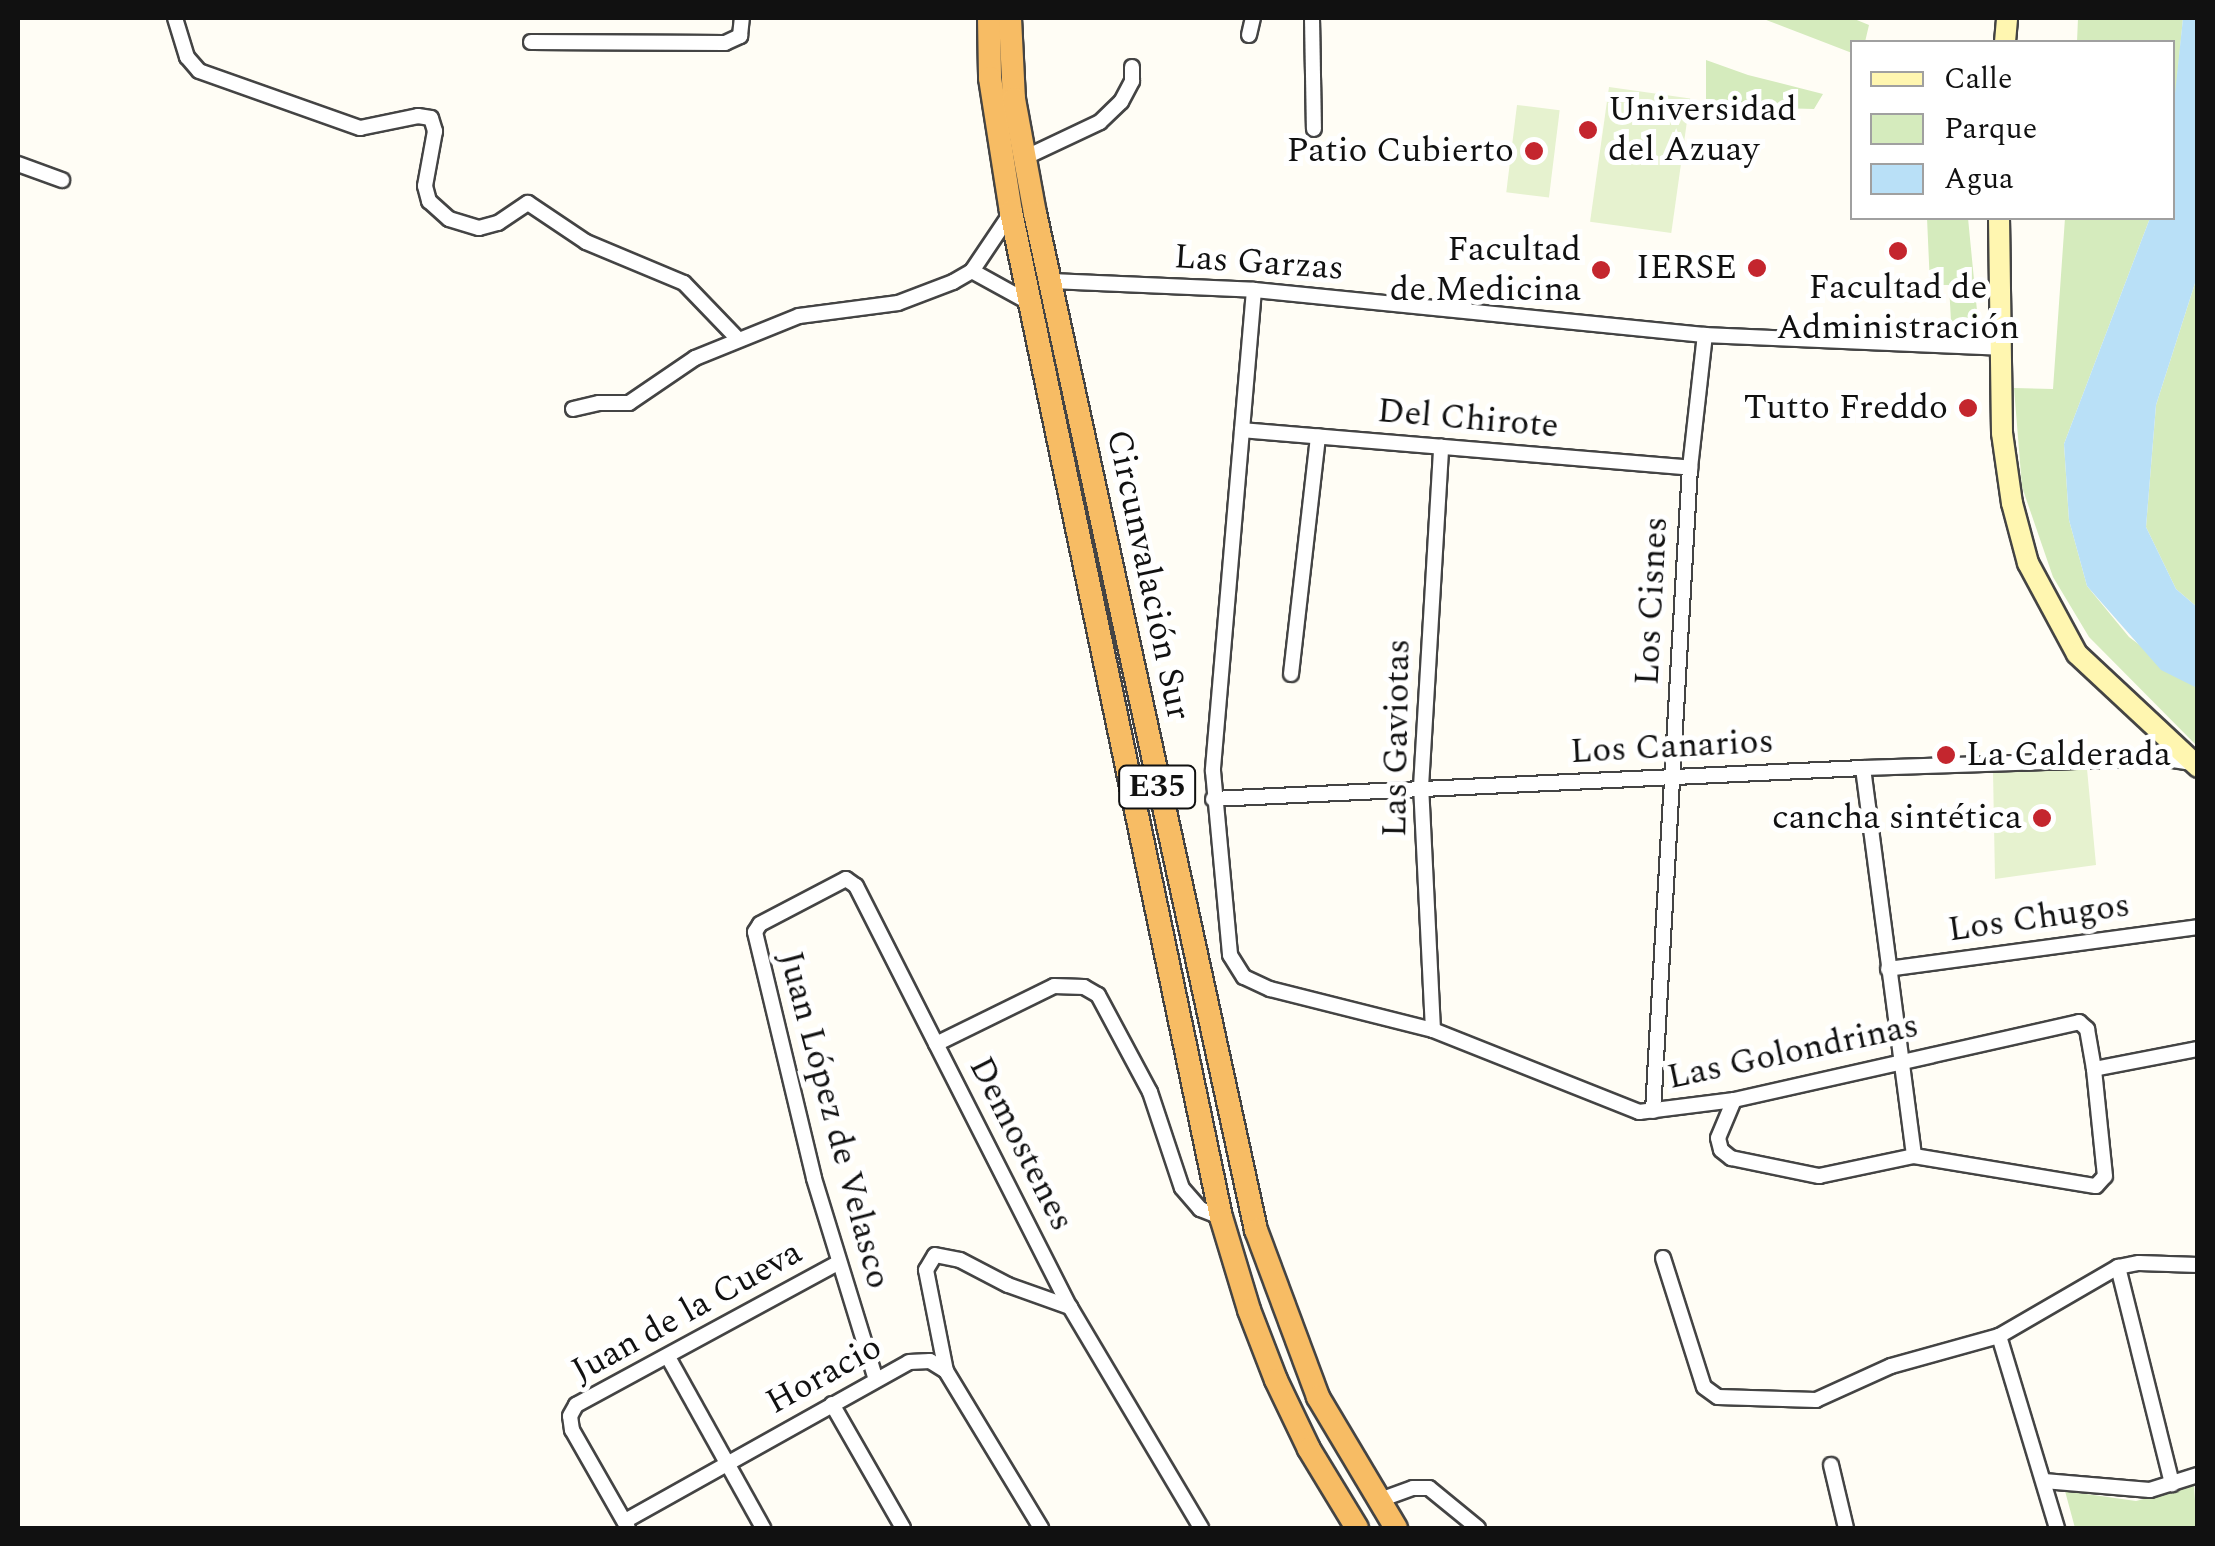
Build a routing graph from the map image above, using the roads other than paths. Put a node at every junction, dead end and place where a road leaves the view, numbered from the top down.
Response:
1 (176, 18) edge
2 (742, 18) edge
3 (989, 18) edge
4 (1010, 18) edge
5 (1253, 18) edge
6 (1312, 18) edge
7 (1249, 35) dead end
8 (531, 42) dead end
9 (1132, 67) dead end
10 (1314, 129) dead end
11 (1024, 158) junction
12 (18, 164) edge
13 (62, 180) dead end
14 (1011, 212) junction
15 (1999, 220) edge
16 (972, 272) junction
17 (1052, 281) junction
18 (1254, 290) junction
19 (1030, 303) junction
20 (1705, 335) junction
21 (737, 338) junction
22 (2000, 348) junction
23 (574, 410) dead end
24 (1242, 430) junction
25 (1318, 437) junction
26 (1441, 447) junction
27 (1690, 468) junction
28 (1292, 674) dead end
29 (2160, 733) junction
30 (2134, 759) junction
31 (2196, 766) edge
32 (1863, 768) junction
33 (1672, 778) junction
34 (1422, 787) junction
35 (1213, 799) junction
36 (2198, 927) edge
37 (756, 932) joint
38 (1888, 968) junction
39 (1433, 1030) junction
40 (936, 1044) junction
41 (2198, 1048) edge
42 (1900, 1060) junction
43 (2094, 1070) junction
44 (1734, 1100) junction
45 (1653, 1111) junction
46 (1914, 1156) junction
47 (1221, 1216) junction
48 (1662, 1258) dead end
49 (837, 1264) junction
50 (2198, 1266) edge
51 (2118, 1267) junction
52 (1070, 1307) junction
53 (1999, 1336) junction
54 (668, 1357) junction
55 (946, 1371) junction
56 (876, 1380) junction
57 (832, 1404) junction
58 (726, 1464) junction
59 (1831, 1465) dead end
60 (2198, 1476) edge
61 (2044, 1481) junction
62 (2172, 1484) junction
63 (1377, 1501) junction
64 (627, 1525) edge
65 (762, 1528) edge
66 (902, 1528) edge
67 (1041, 1528) edge
68 (1201, 1528) edge
69 (1357, 1528) edge
70 (1396, 1528) edge
71 (1478, 1528) edge
72 (1846, 1528) edge
73 (2057, 1528) edge

1 - 21 street
2 - 8 street
3 - 14 highway, Circunvalación Sur / E35
4 - 11 highway, Circunvalación Sur / E35
5 - 7 street
6 - 10 street
9 - 11 street
11 - 17 highway, Circunvalación Sur / E35
12 - 13 street
14 - 16 street
14 - 19 highway, Circunvalación Sur / E35
15 - 22 main road
16 - 19 street
16 - 21 street
17 - 18 street, Las Garzas
17 - 63 highway, Circunvalación Sur / E35
18 - 20 street, Las Garzas
18 - 24 street
19 - 47 highway, Circunvalación Sur / E35
20 - 22 street, Las Garzas
20 - 27 street, Los Cisnes
21 - 23 street
22 - 29 main road
24 - 25 street, Del Chirote
24 - 35 street
25 - 26 street, Del Chirote
25 - 28 street
26 - 27 street, Del Chirote
26 - 34 street, Las Gaviotas
27 - 33 street, Los Cisnes
29 - 30 street
29 - 31 main road
30 - 31 street, Los Canarios
30 - 32 street, Los Canarios
32 - 33 street, Los Canarios
32 - 38 street
33 - 34 street, Los Canarios
33 - 45 street, Los Cisnes
34 - 35 street, Los Canarios
34 - 39 street, Las Gaviotas
35 - 39 street, Las Golondrinas
36 - 38 street, Los Chugos
37 - 40 street, Demostenes
37 - 49 street, Juan López de Velasco
38 - 42 street
39 - 45 street, Las Golondrinas
40 - 47 street
40 - 52 street, Demostenes
41 - 43 street
42 - 43 street, Las Golondrinas
42 - 44 street, Las Golondrinas
42 - 46 street
43 - 46 street
44 - 45 street, Las Golondrinas
44 - 46 street
47 - 69 highway, Circunvalación Sur / E35
48 - 53 street
49 - 54 street, Juan de la Cueva
49 - 56 street, Juan López de Velasco
50 - 51 street
51 - 53 street
51 - 62 street
52 - 55 street
52 - 68 street, Demostenes
53 - 61 street
54 - 58 street
54 - 64 street, Juan de la Cueva
55 - 56 street, Horacio
55 - 67 street
56 - 57 street, Horacio
57 - 58 street, Horacio
57 - 66 street
58 - 64 street, Horacio
58 - 65 street
59 - 72 street
60 - 62 street
61 - 62 street
61 - 73 street
63 - 70 highway, Circunvalación Sur / E35
63 - 71 street

